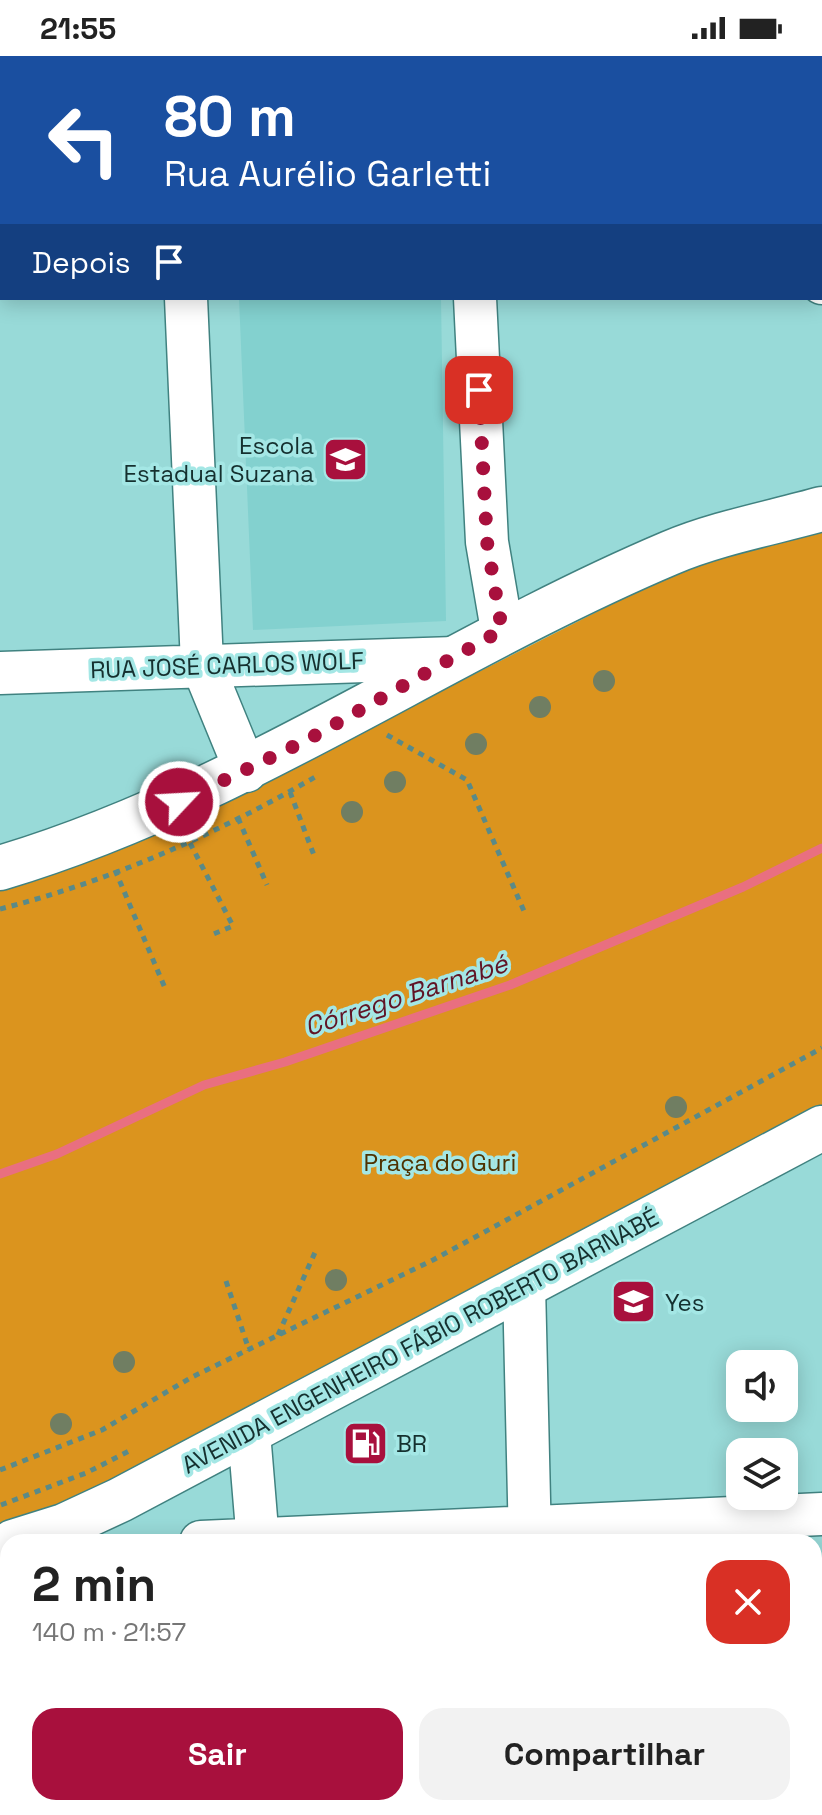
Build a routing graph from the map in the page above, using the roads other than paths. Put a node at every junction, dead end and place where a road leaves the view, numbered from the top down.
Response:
1 (186, 300) edge
2 (475, 300) edge
3 (822, 509) edge
4 (502, 630) junction
5 (455, 658) junction
6 (202, 664) junction
7 (0, 673) edge
8 (246, 771) junction
9 (0, 868) edge
10 (822, 1128) edge
11 (524, 1285) junction
12 (249, 1433) junction
13 (822, 1514) edge
14 (39, 1534) edge
15 (257, 1534) edge
16 (530, 1534) edge

1 - 6 street
2 - 4 street
3 - 4 main road
4 - 5 main road
5 - 6 street, RUA JOSÉ CARLOS WOLF
5 - 8 main road
6 - 7 street, RUA JOSÉ CARLOS WOLF
6 - 8 street
8 - 9 main road
10 - 11 main road, AVENIDA ENGENHEIRO FÁBIO ROBERTO BARNABÉ
11 - 12 main road, AVENIDA ENGENHEIRO FÁBIO ROBERTO BARNABÉ
11 - 16 street
12 - 14 main road, AVENIDA ENGENHEIRO FÁBIO ROBERTO BARNABÉ
12 - 15 street
13 - 16 street

